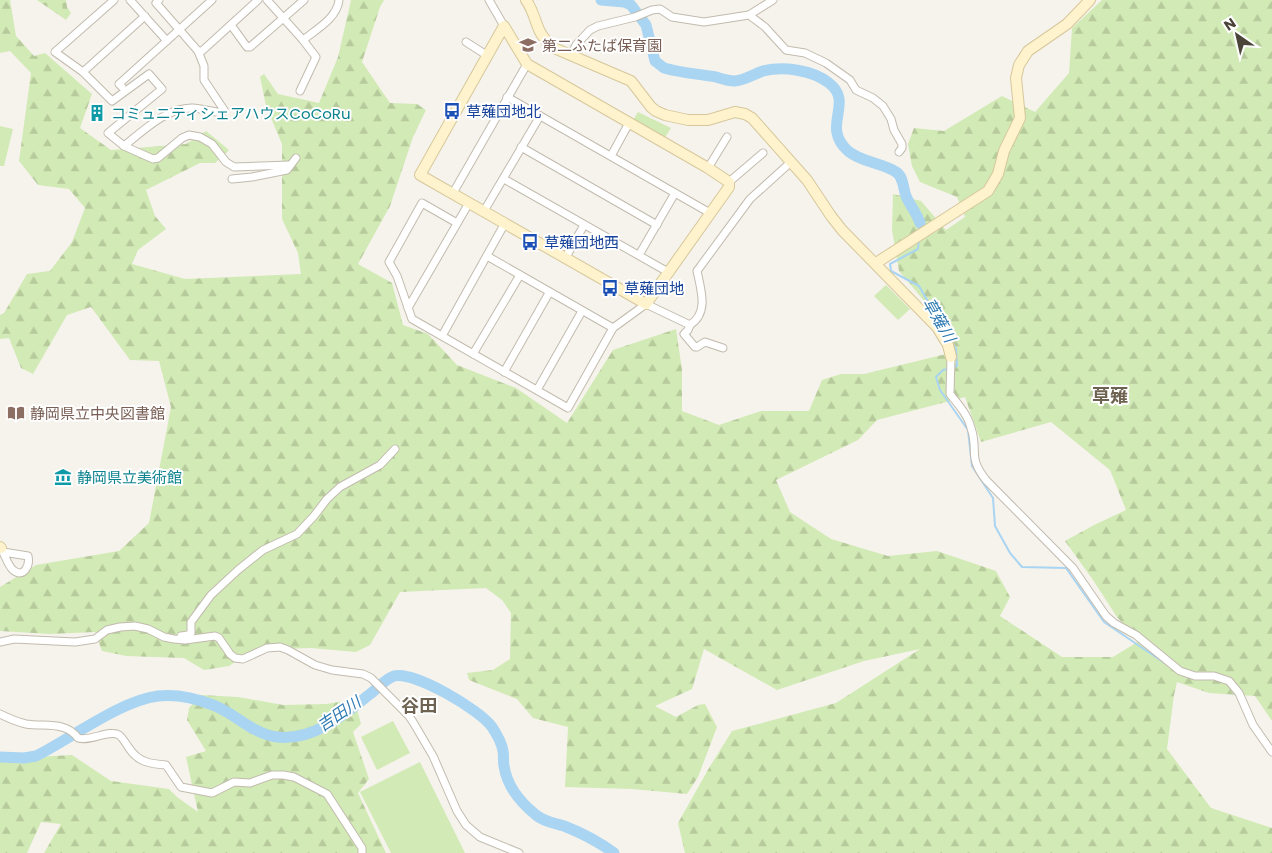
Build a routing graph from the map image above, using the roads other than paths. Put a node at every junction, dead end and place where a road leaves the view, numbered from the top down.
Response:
1 (114, 0) edge
2 (130, 0) edge
3 (159, 0) edge
4 (212, 0) edge
5 (258, 0) edge
6 (267, 0) edge
7 (304, 0) edge
8 (339, 0) edge
9 (489, 0) edge
10 (526, 0) edge
11 (773, 0) edge
12 (1090, 0) edge
13 (749, 15) junction
14 (145, 16) junction
15 (283, 19) junction
16 (231, 25) junction
17 (504, 26) junction
18 (179, 30) junction
19 (303, 40) junction
20 (167, 41) junction
21 (466, 42) dead end
22 (198, 51) junction
23 (571, 55) junction
24 (488, 56) junction
25 (527, 64) junction
26 (83, 72) junction
27 (122, 86) dead end
28 (300, 91) dead end
29 (507, 97) junction
30 (540, 116) junction
31 (629, 123) junction
32 (727, 137) dead end
33 (124, 146) junction
34 (521, 147) junction
35 (899, 152) dead end
36 (762, 153) dead end
37 (611, 156) junction
38 (296, 158) dead end
39 (791, 162) junction
40 (290, 165) junction
41 (708, 168) junction
42 (232, 179) dead end
43 (504, 179) junction
44 (729, 182) junction
45 (453, 193) junction
46 (676, 193) junction
47 (469, 202) junction
48 (484, 211) junction
49 (710, 212) junction
50 (456, 223) junction
51 (505, 224) junction
52 (584, 225) junction
53 (657, 225) junction
54 (639, 255) junction
55 (487, 256) junction
56 (566, 257) junction
57 (876, 264) junction
58 (668, 272) junction
59 (520, 275) junction
60 (549, 293) junction
61 (646, 304) junction
62 (408, 308) junction
63 (582, 311) junction
64 (690, 325) junction
65 (614, 328) junction
66 (442, 336) junction
67 (723, 348) dead end
68 (473, 354) junction
69 (951, 357) joint
70 (504, 372) junction
71 (537, 390) junction
72 (395, 449) dead end
73 (174, 639) junction
74 (0, 642) edge
75 (0, 714) edge
76 (1272, 752) edge
77 (362, 853) edge
78 (519, 853) edge

1 - 26 street
2 - 14 street
3 - 18 street
4 - 18 street
5 - 16 street
6 - 15 street
7 - 15 street
8 - 19 street
9 - 17 street
10 - 23 street
11 - 13 street
12 - 57 street
13 - 23 street
13 - 35 street
14 - 20 street
14 - 26 street
15 - 16 street
15 - 19 street
16 - 22 street
17 - 24 street
17 - 25 street
18 - 20 street
18 - 22 street
19 - 28 street
20 - 27 street
21 - 24 street
22 - 33 street
23 - 39 street
24 - 45 street
25 - 29 street
25 - 31 street
26 - 33 street
29 - 30 street
29 - 45 street
30 - 34 street
30 - 37 street
31 - 37 street
31 - 41 street
32 - 41 street
33 - 40 street
34 - 43 street
34 - 53 street
36 - 44 street
37 - 46 street
38 - 40 street
39 - 57 street
39 - 64 street
40 - 42 street
41 - 44 street
43 - 48 street
43 - 52 street
44 - 49 street
45 - 47 street
46 - 49 street
46 - 53 street
47 - 48 street
47 - 50 street
48 - 51 street
49 - 58 street
50 - 62 street
50 - 62 street
51 - 55 street
51 - 56 street
52 - 54 street
52 - 56 street
53 - 54 street
54 - 58 street
55 - 59 street
55 - 66 street
56 - 61 street
57 - 69 street
58 - 61 street
59 - 60 street
59 - 68 street
60 - 63 street
60 - 70 street
61 - 64 street
61 - 65 street
62 - 66 street
63 - 65 street
63 - 71 street
64 - 67 street
65 - 71 street
66 - 68 street
68 - 70 street
69 - 76 street
70 - 71 street
72 - 73 street
73 - 74 street
73 - 78 street
75 - 77 street

